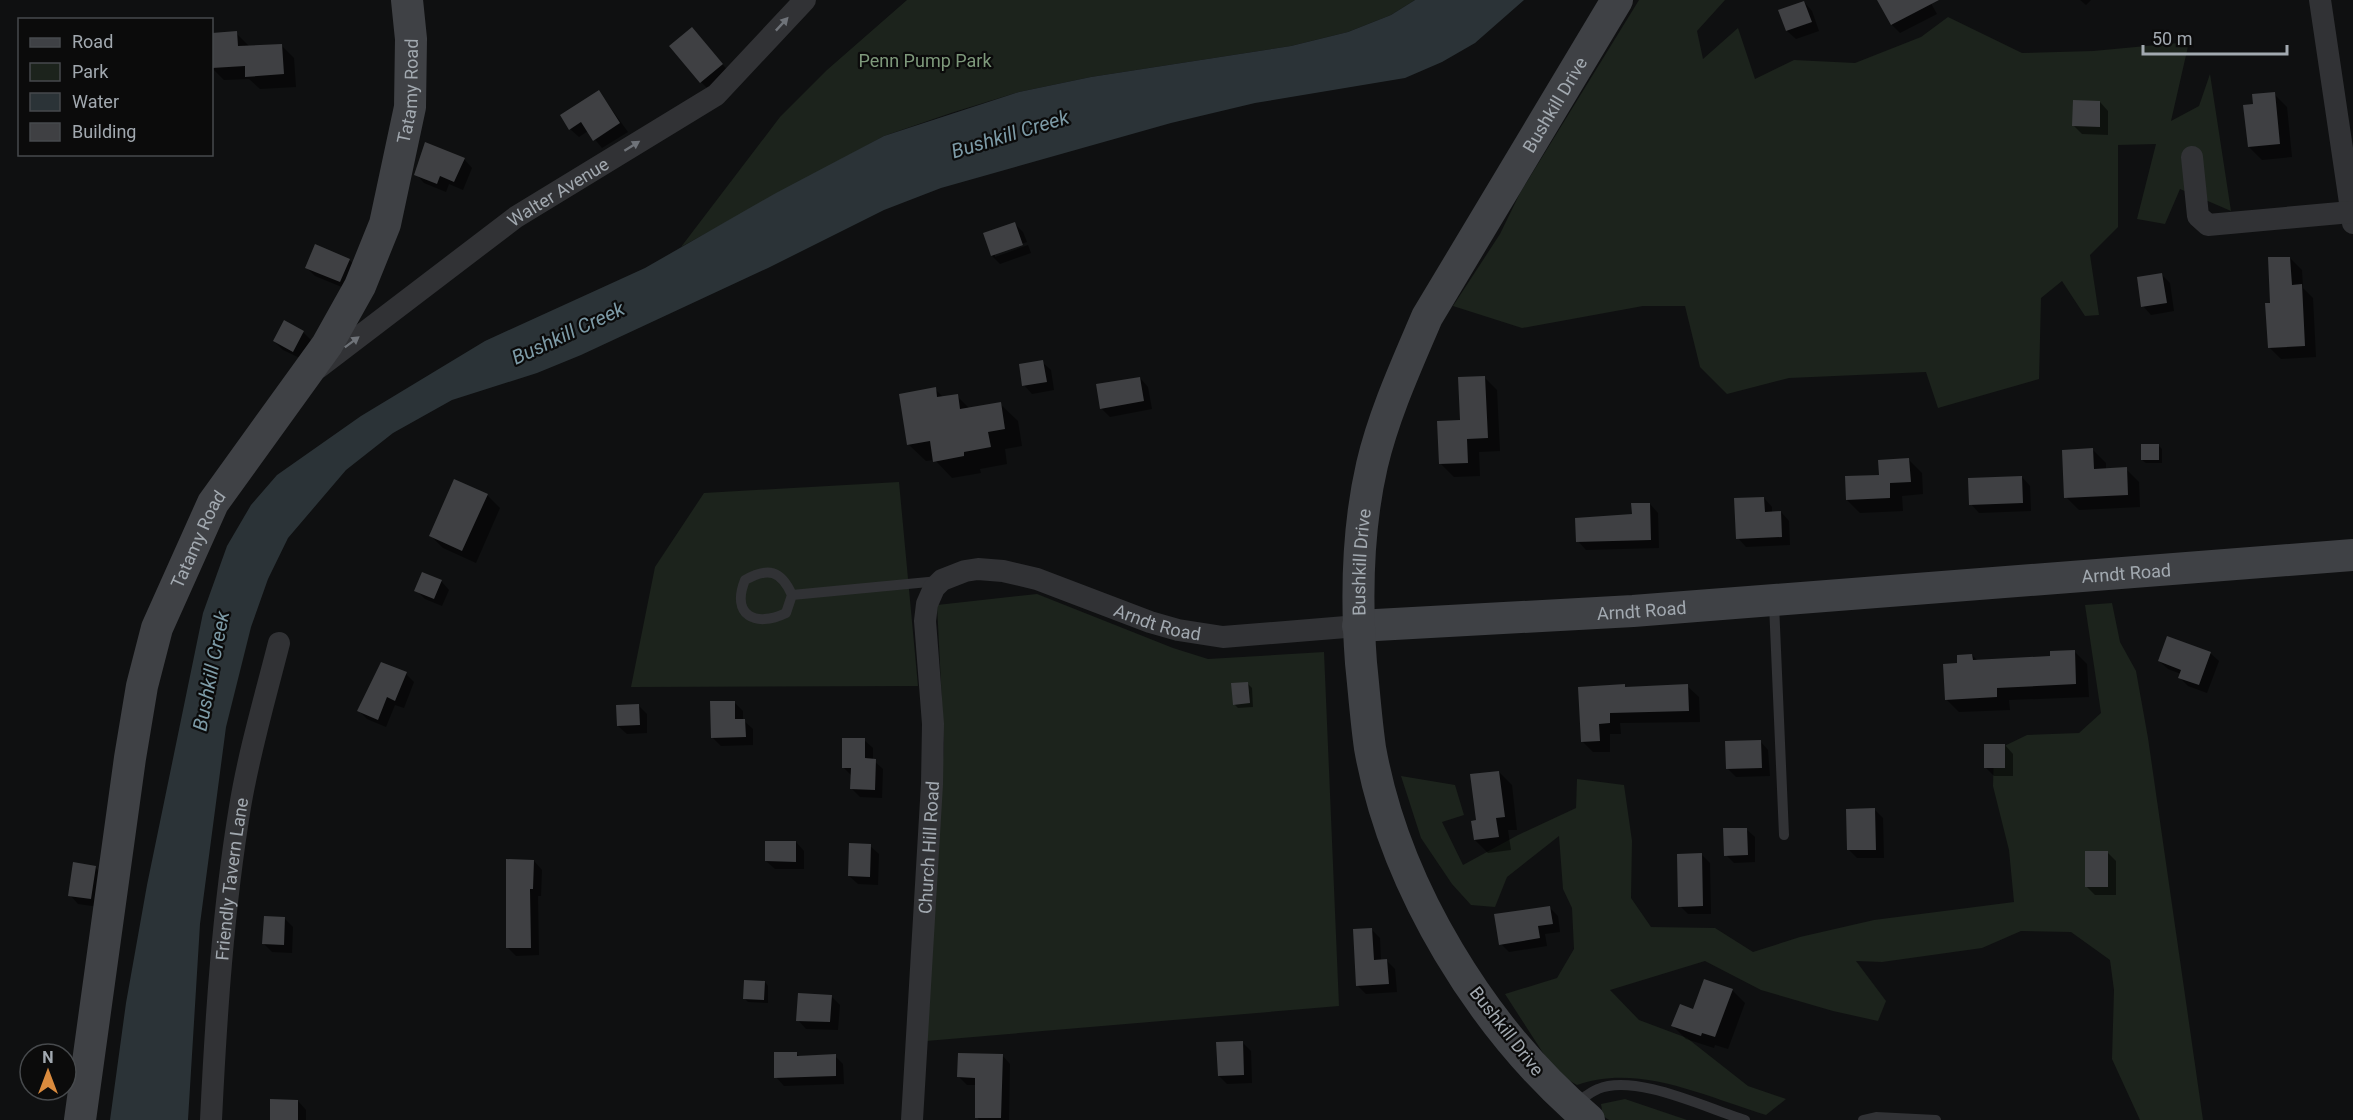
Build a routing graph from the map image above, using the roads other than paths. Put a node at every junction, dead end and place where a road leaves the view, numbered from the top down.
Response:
1 (407, 0) edge
2 (805, 0) edge
3 (1617, 0) edge
4 (2320, 0) edge
5 (2192, 157) dead end
6 (2352, 218) edge
7 (305, 378) junction
8 (2353, 555) edge
9 (942, 580) junction
10 (792, 595) junction
11 (1774, 601) junction
12 (1358, 626) junction
13 (279, 643) dead end
14 (1784, 835) dead end
15 (1580, 1113) edge
16 (80, 1120) edge
17 (210, 1120) edge
18 (912, 1120) edge
19 (1745, 1120) edge
20 (1863, 1120) edge
21 (1936, 1120) edge

1 - 7 main road, Tatamy Road
7 -> 2 street, Walter Avenue
3 - 12 main road, Bushkill Drive
4 - 6 street
5 - 6 street
7 - 16 main road, Tatamy Road
8 - 11 main road, Arndt Road
9 - 10 lane
9 - 12 street, Arndt Road
9 - 18 street, Church Hill Road
10 - 10 lane
11 - 12 main road, Arndt Road
11 - 14 lane
12 - 15 main road, Bushkill Drive
13 - 17 street, Friendly Tavern Lane
15 - 19 lane
20 - 21 lane

